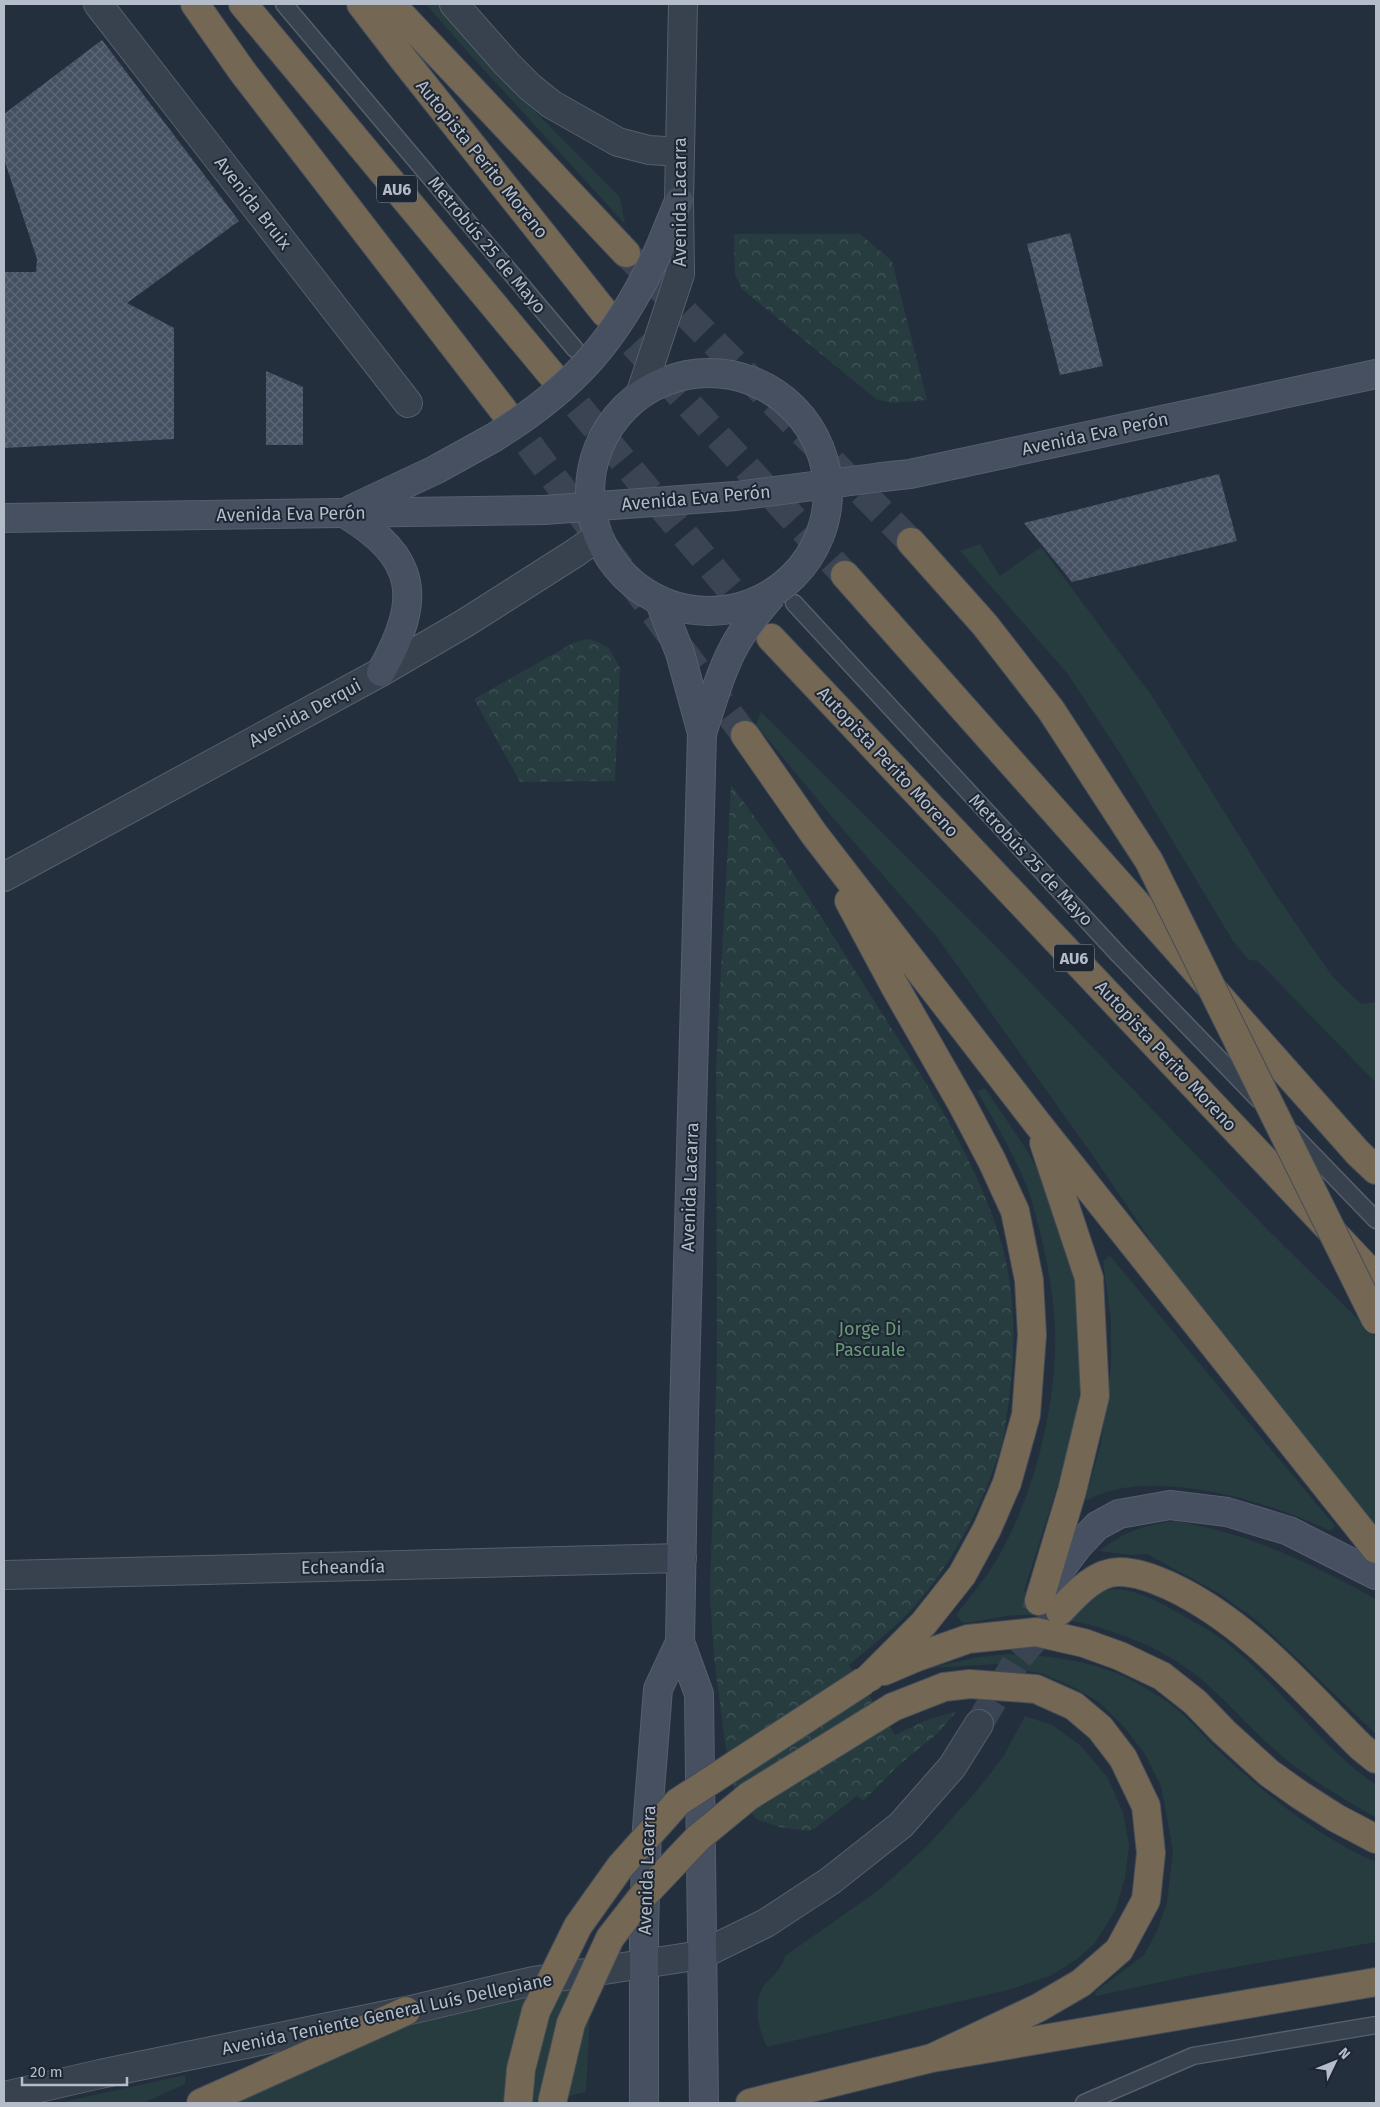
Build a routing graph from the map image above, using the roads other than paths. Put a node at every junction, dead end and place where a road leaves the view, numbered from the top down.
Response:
1 (98, 4) edge
2 (195, 4) edge
3 (243, 4) edge
4 (284, 4) edge
5 (361, 4) edge
6 (391, 4) edge
7 (454, 4) edge
8 (683, 4) edge
9 (680, 152) junction
10 (679, 201) junction
11 (626, 253) tunnel mouth
12 (605, 313) tunnel mouth
13 (575, 349) dead end
14 (551, 374) tunnel mouth
15 (1376, 374) edge
16 (640, 395) junction
17 (408, 403) dead end
18 (504, 411) tunnel mouth
19 (827, 484) junction
20 (591, 508) junction
21 (344, 513) junction
22 (4, 518) edge
23 (599, 536) junction
24 (911, 542) tunnel mouth
25 (845, 575) tunnel mouth
26 (785, 597) junction
27 (659, 600) junction
28 (771, 638) tunnel mouth
29 (381, 672) junction
30 (702, 733) junction
31 (745, 734) tunnel mouth
32 (814, 834) junction
33 (4, 877) edge
34 (1037, 1123) junction
35 (1376, 1170) edge
36 (1376, 1220) edge
37 (1376, 1278) edge
38 (1376, 1320) edge
39 (1376, 1549) edge
40 (682, 1558) junction
41 (4, 1575) edge
42 (1376, 1575) edge
43 (1046, 1603) junction
44 (680, 1642) junction
45 (867, 1679) junction
46 (979, 1724) tunnel mouth
47 (1376, 1759) edge
48 (1376, 1839) edge
49 (701, 1955) junction
50 (645, 1964) junction
51 (1376, 1982) edge
52 (406, 2011) junction
53 (1376, 2025) edge
54 (932, 2058) junction
55 (4, 2096) edge
56 (201, 2103) edge
57 (518, 2103) edge
58 (552, 2103) edge
59 (644, 2103) edge
60 (704, 2103) edge
61 (750, 2103) edge
62 (1084, 2103) edge

1 - 17 street, Avenida Bruix
2 - 18 highway
3 - 14 highway, AU6
4 - 13 lane, Metrobús 25 de Mayo
5 - 12 highway, Autopista Perito Moreno
6 - 11 highway
7 - 9 street
8 - 9 street, Avenida Lacarra
9 - 10 street, Avenida Lacarra
10 - 16 street, Avenida Lacarra, bridge
10 - 21 main road, bridge
15 - 19 main road, Avenida Eva Perón, bridge
16 - 19 main road, bridge
16 - 20 main road, bridge
19 - 20 main road, Avenida Eva Perón, bridge
19 - 26 main road, bridge
20 - 21 main road, Avenida Eva Perón, bridge
20 - 23 main road, bridge
21 - 22 main road, Avenida Eva Perón
21 - 29 main road
23 - 27 main road, bridge
23 - 29 street, Avenida Derqui, bridge
24 - 38 highway, bridge
25 - 35 highway
26 - 27 main road, bridge
26 - 30 main road, Avenida Lacarra, bridge
26 - 36 lane, Metrobús 25 de Mayo
27 - 30 main road, Avenida Lacarra, bridge
28 - 37 highway, Autopista Perito Moreno / AU6
29 - 33 street, Avenida Derqui
30 - 40 main road, Avenida Lacarra
31 - 32 highway
32 - 34 highway
32 - 45 highway
34 - 39 highway
34 - 43 highway
40 - 41 street, Echeandía
40 - 44 main road, Avenida Lacarra
42 - 43 main road
43 - 47 highway
44 - 49 main road, Avenida Lacarra
44 - 50 main road, Avenida Lacarra
45 - 48 highway
45 - 57 highway, bridge
46 - 49 street, Avenida Teniente General Luís Dellepiane
49 - 50 street, Avenida Teniente General Luís Dellepiane
49 - 60 main road, Avenida Lacarra
50 - 52 street, Avenida Teniente General Luís Dellepiane
50 - 59 main road, Avenida Lacarra
51 - 54 highway
52 - 55 street, Avenida Teniente General Luís Dellepiane
52 - 56 highway
53 - 62 lane
54 - 58 highway, bridge
54 - 61 highway

